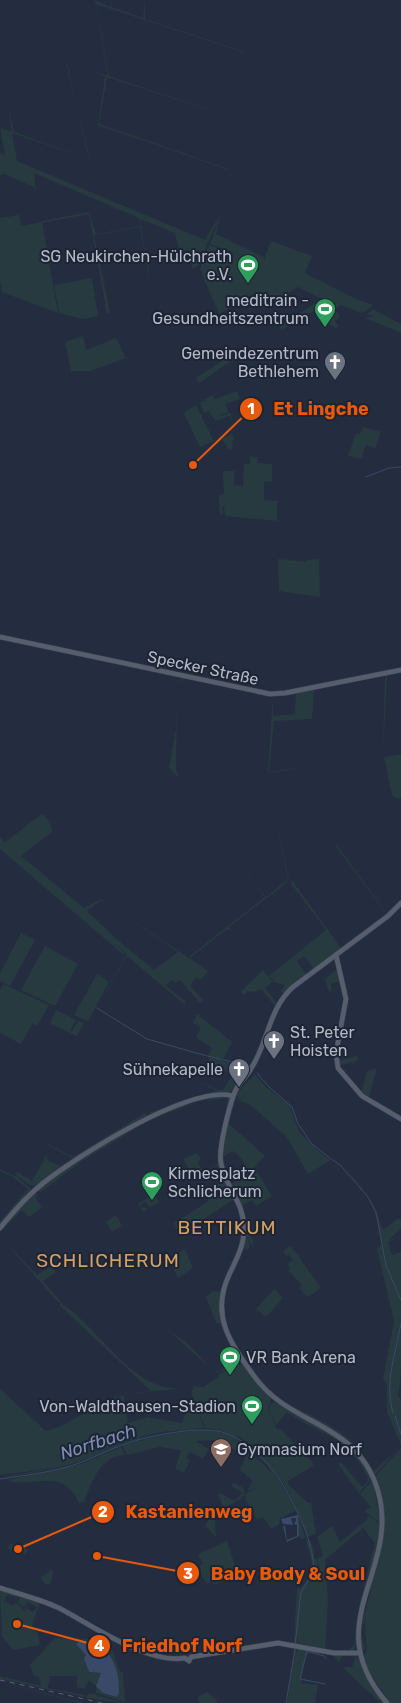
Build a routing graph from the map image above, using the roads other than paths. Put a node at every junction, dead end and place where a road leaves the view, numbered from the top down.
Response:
1 (0, 636) edge
2 (401, 670) edge
3 (401, 903) edge
4 (336, 955) junction
5 (236, 1088) junction
6 (226, 1094) junction
7 (233, 1096) junction
8 (401, 1119) edge
9 (0, 1228) edge
10 (0, 1588) edge
11 (358, 1639) junction
12 (360, 1653) junction
13 (350, 1654) junction
14 (362, 1661) junction
15 (387, 1703) edge

1 - 2 main road, Specker Straße
3 - 4 main road
4 - 5 main road
4 - 8 main road
5 - 6 main road
5 - 7 main road
6 - 7 main road
6 - 9 main road
7 - 11 main road
10 - 13 main road
11 - 12 main road
11 - 13 main road
12 - 13 main road
12 - 14 main road
13 - 14 main road
14 - 15 main road

